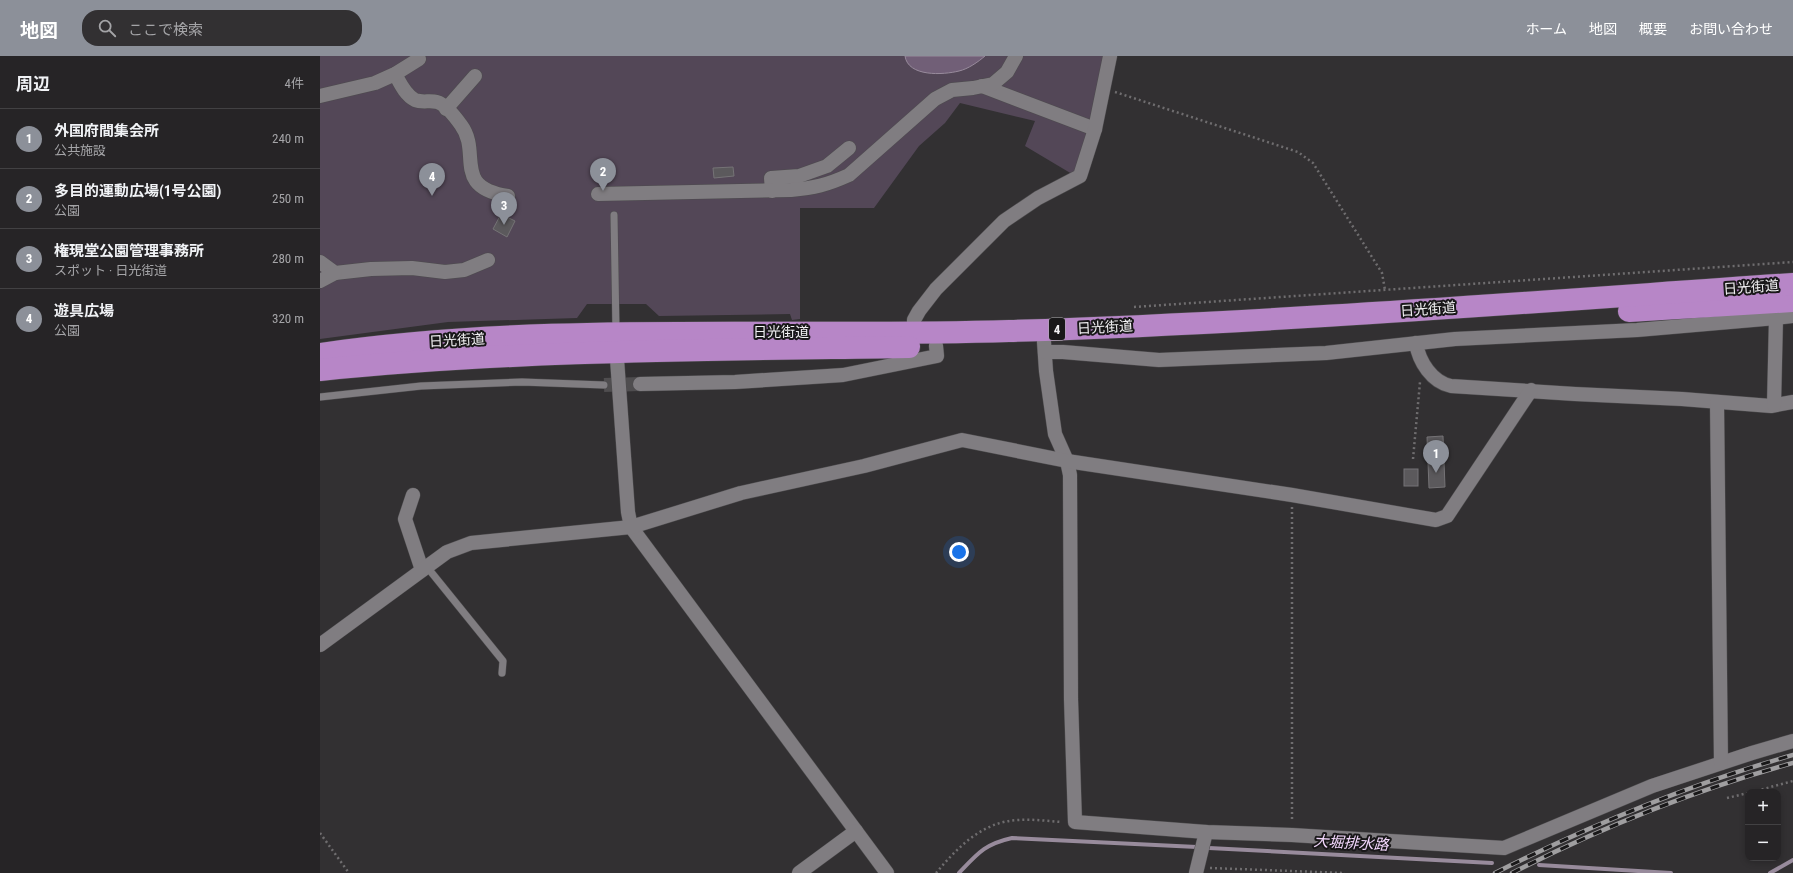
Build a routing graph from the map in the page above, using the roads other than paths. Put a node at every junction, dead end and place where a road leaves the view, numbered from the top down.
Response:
1 (1016, 56) edge
2 (1110, 56) edge
3 (419, 59) dead end
4 (395, 74) junction
5 (475, 76) dead end
6 (982, 86) junction
7 (320, 96) edge
8 (446, 109) junction
9 (1095, 130) junction
10 (849, 148) dead end
11 (772, 191) junction
12 (598, 194) dead end
13 (508, 196) dead end
14 (614, 215) dead end
15 (488, 260) dead end
16 (320, 262) edge
17 (335, 273) junction
18 (320, 281) edge
19 (1793, 284) edge
20 (1793, 301) edge
21 (1793, 316) edge
22 (1776, 318) junction
23 (913, 340) junction
24 (616, 342) junction
25 (1416, 343) junction
26 (936, 346) junction
27 (1044, 347) junction
28 (320, 354) edge
29 (320, 370) edge
30 (640, 384) tunnel mouth
31 (604, 385) tunnel mouth
32 (1531, 390) junction
33 (320, 397) edge
34 (1718, 402) junction
35 (1793, 402) edge
36 (1774, 405) junction
37 (1067, 461) junction
38 (413, 495) dead end
39 (631, 527) junction
40 (424, 569) junction
41 (320, 645) edge
42 (502, 673) dead end
43 (1793, 741) edge
44 (1721, 763) junction
45 (856, 831) junction
46 (1206, 832) junction
47 (1197, 870) edge
48 (799, 873) edge
49 (887, 873) edge

1 - 6 street
2 - 9 street
3 - 4 street
4 - 7 street
4 - 8 street
5 - 8 street
6 - 9 street
6 - 11 street
8 - 13 street
9 - 23 street
10 - 11 street
11 - 12 street
14 - 24 lane
15 - 17 street
16 - 17 street
17 - 18 street
19 - 23 highway, 日光街道 / 4
20 - 27 highway, 日光街道 / 4
21 - 22 street
22 - 25 street
22 - 36 street
23 - 24 highway, 日光街道 / 4
23 - 26 highway, 日光街道 / 4
24 - 28 highway, 日光街道 / 4
24 - 29 highway, 日光街道 / 4
24 - 39 street
25 - 27 street
25 - 32 street
26 - 27 highway, 日光街道 / 4
26 - 30 street
27 - 37 street
31 - 33 lane
32 - 34 street
32 - 37 street
34 - 36 street
34 - 44 street
35 - 36 street
37 - 39 street
37 - 46 street
38 - 40 street
39 - 40 street
39 - 45 street
40 - 41 street
40 - 42 lane
43 - 44 street
44 - 46 street
45 - 48 street
45 - 49 street
46 - 47 street

